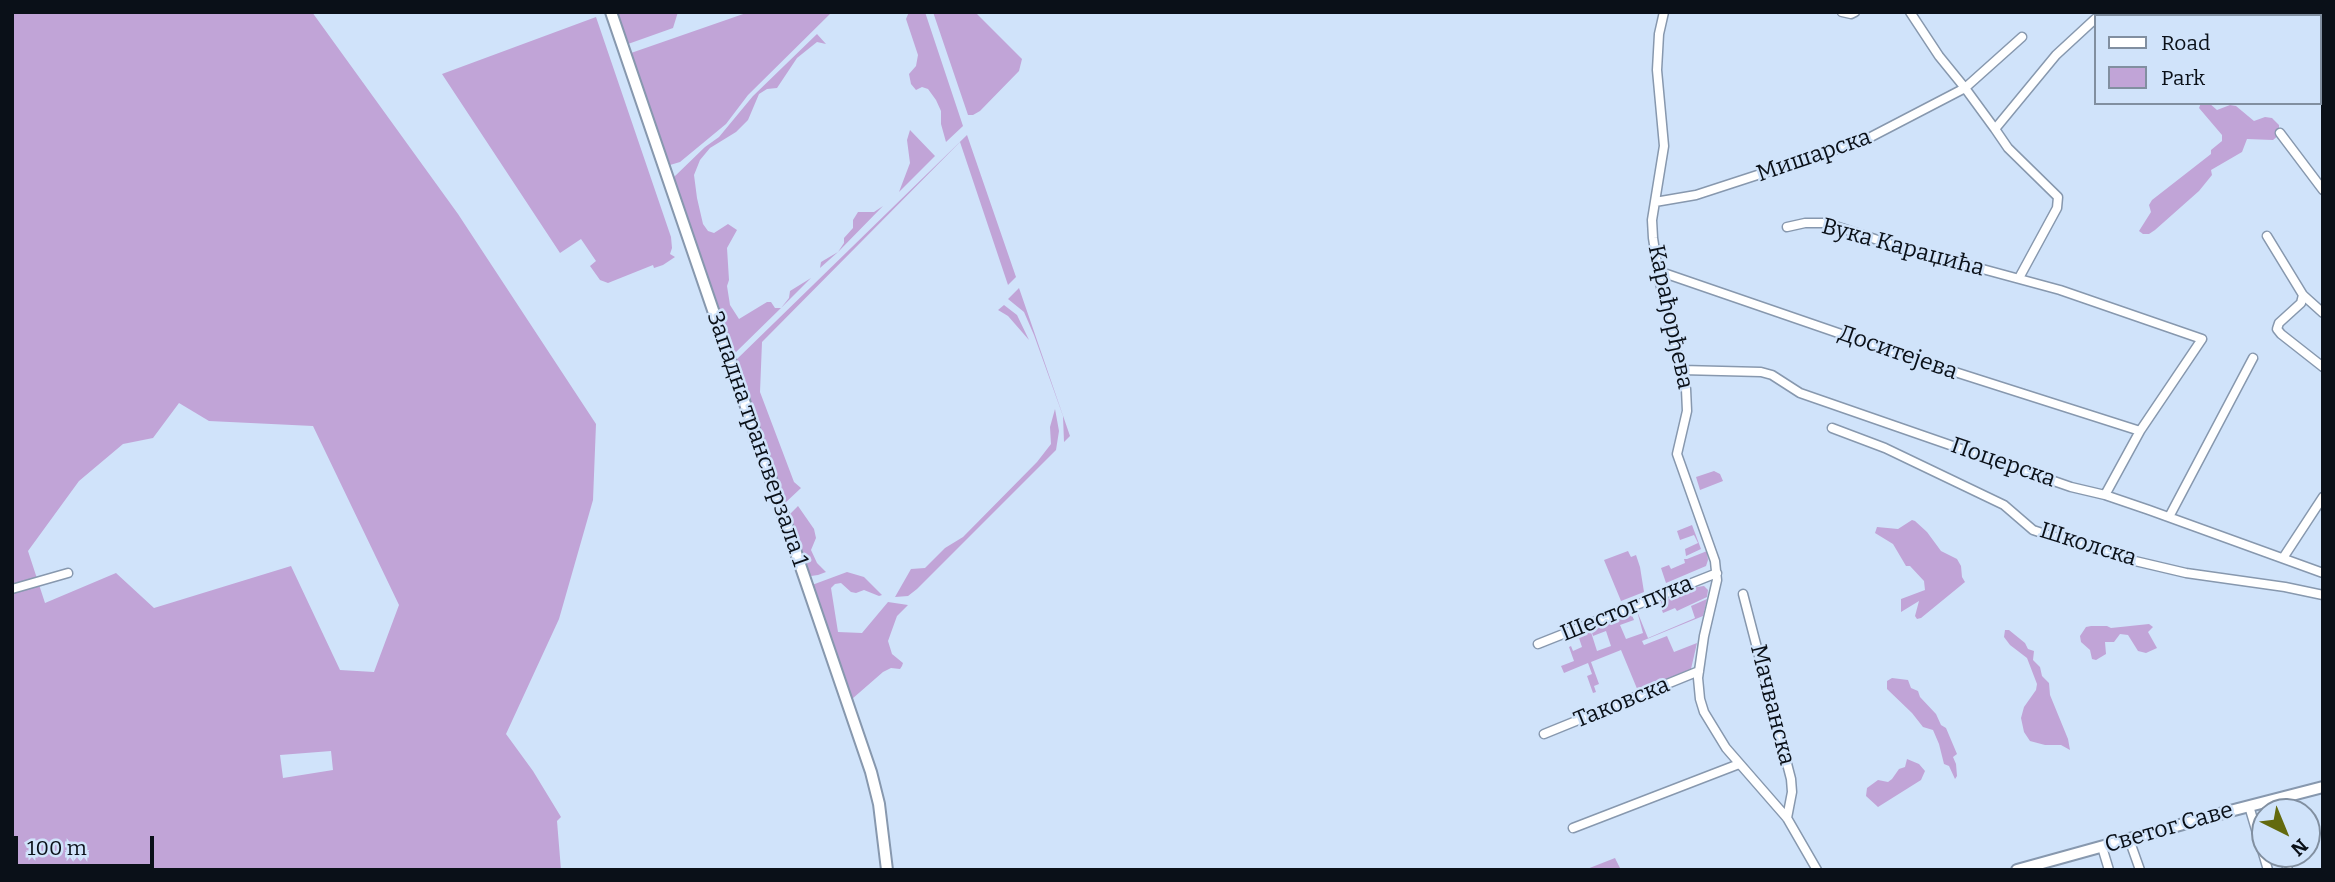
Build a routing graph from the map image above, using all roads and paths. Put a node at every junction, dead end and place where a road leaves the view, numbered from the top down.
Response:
1 (611, 12) edge
2 (1664, 12) edge
3 (1842, 12) edge
4 (1855, 12) edge
5 (1910, 12) edge
6 (2094, 21) edge
7 (2022, 37) dead end
8 (1965, 88) junction
9 (1995, 129) junction
10 (2280, 133) dead end
11 (2323, 190) edge
12 (1655, 202) junction
13 (1787, 227) dead end
14 (2267, 236) dead end
15 (1658, 271) junction
16 (2019, 278) junction
17 (2303, 295) junction
18 (2323, 313) edge
19 (2253, 358) dead end
20 (2323, 367) edge
21 (1682, 370) junction
22 (1832, 428) dead end
23 (2140, 431) junction
24 (2105, 495) junction
25 (2323, 497) edge
26 (2169, 517) junction
27 (2283, 558) junction
28 (68, 573) dead end
29 (1717, 573) junction
30 (2323, 573) edge
31 (12, 589) edge
32 (1744, 594) dead end
33 (2323, 595) edge
34 (1538, 644) dead end
35 (1699, 671) junction
36 (1544, 734) dead end
37 (1739, 764) junction
38 (2323, 787) edge
39 (2293, 798) edge
40 (2249, 806) joint
41 (1787, 818) junction
42 (1573, 828) dead end
43 (2129, 839) junction
44 (2102, 847) junction
45 (2046, 866) edge
46 (887, 870) edge
47 (1817, 870) edge
48 (2017, 870) edge
49 (2109, 870) edge
50 (2140, 870) edge
51 (2268, 870) edge

1 - 46 main road, Западна трансверзала 1
2 - 12 street, Карађорђева
3 - 4 street
5 - 8 street
6 - 9 street
7 - 8 street, Мишарска
8 - 9 street
8 - 12 street, Мишарска
9 - 16 street
10 - 11 street
12 - 15 street, Карађорђева
13 - 16 street, Вука Караџића
14 - 17 street
15 - 21 street, Карађорђева
15 - 23 street, Доситејева
16 - 23 street, Вука Караџића
17 - 18 street
17 - 20 street
19 - 26 street
21 - 24 street, Поцерска
21 - 29 street, Карађорђева
22 - 33 street, Школска
23 - 24 street, Вука Караџића
24 - 26 street, Поцерска
25 - 27 street
26 - 27 street, Поцерска
27 - 30 street, Поцерска
28 - 31 street
29 - 34 street, Шестог пука
29 - 35 street, Карађорђева
32 - 41 street, Мачванска
35 - 36 street, Таковска
35 - 37 street, Карађорђева
37 - 41 street, Карађорђева
37 - 42 street
38 - 39 main road, Светог Саве
40 - 43 main road, Светог Саве
40 - 51 street
41 - 47 street, Карађорђева
43 - 44 main road, Светог Саве
43 - 50 street
44 - 45 main road, Светог Саве
44 - 49 street
45 - 48 main road, Светог Саве

